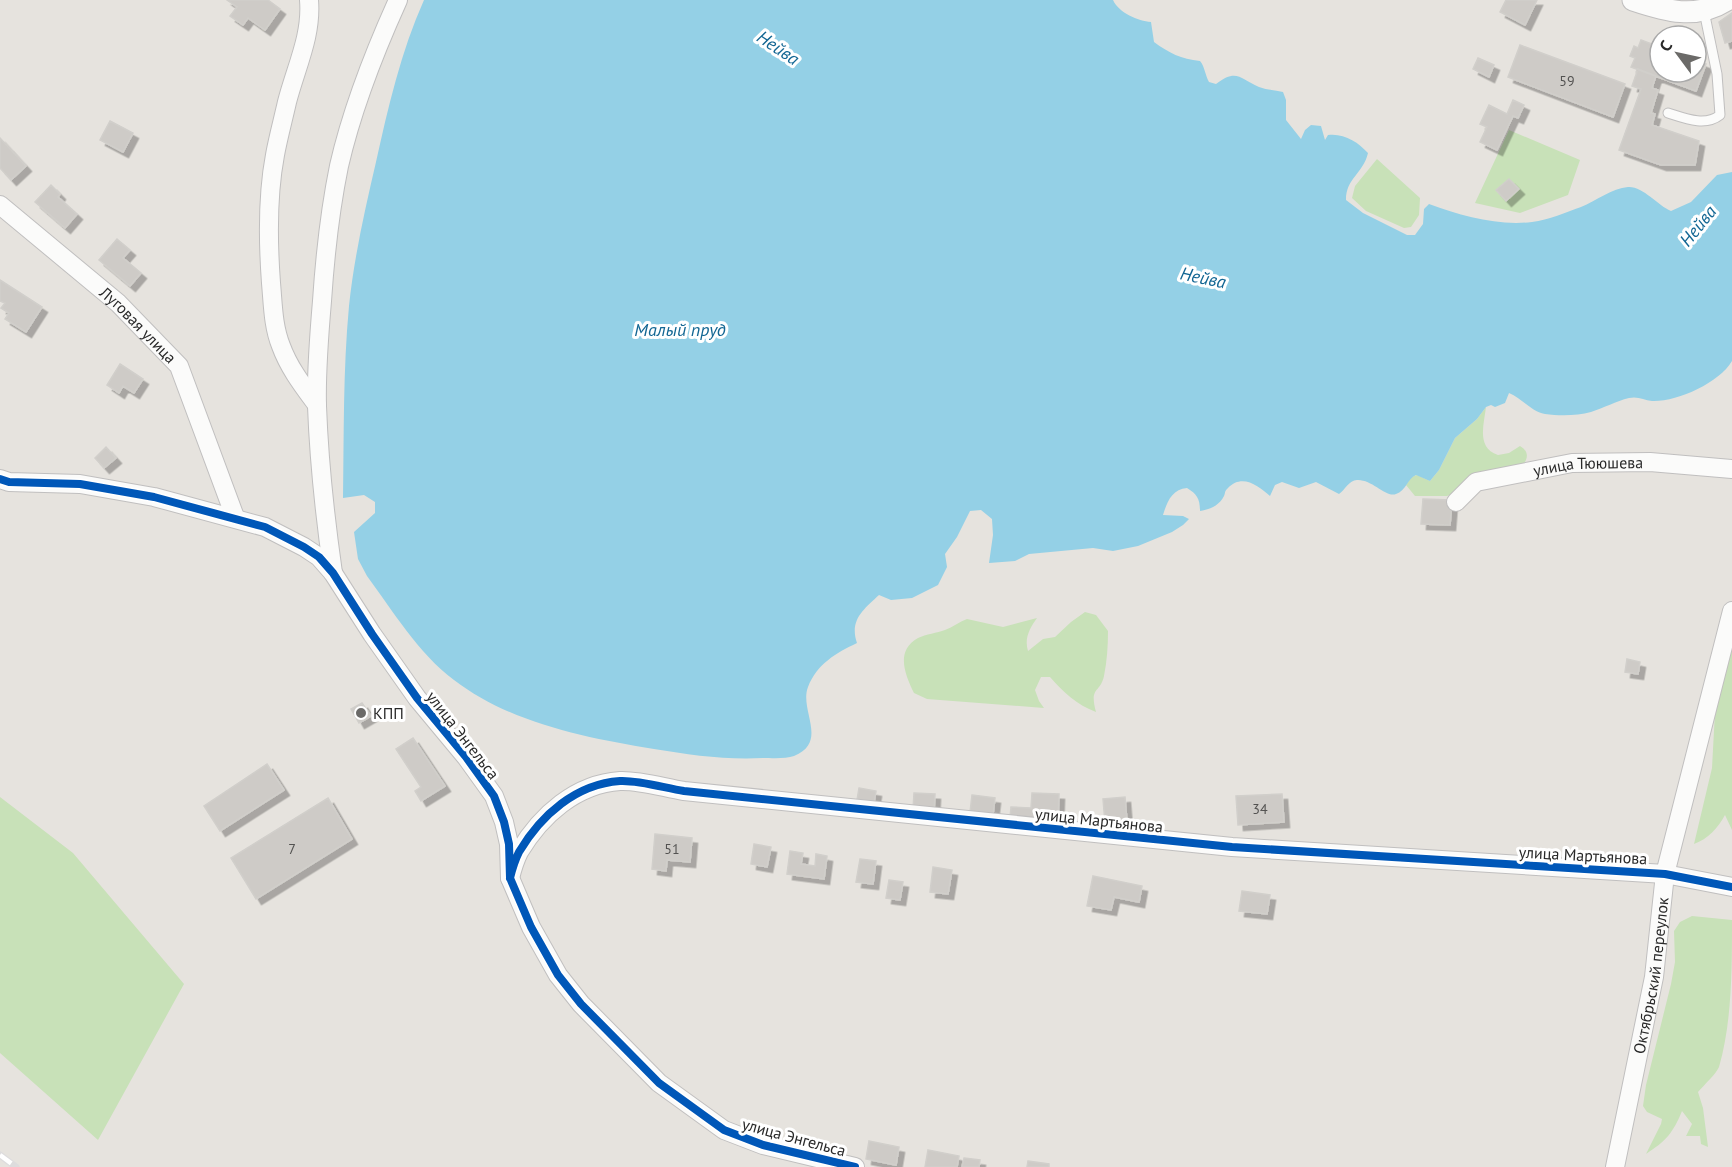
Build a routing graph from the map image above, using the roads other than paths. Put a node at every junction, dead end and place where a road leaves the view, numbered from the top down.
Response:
1 (309, 0) edge
2 (398, 0) edge
3 (1633, 0) edge
4 (1727, 0) edge
5 (1704, 11) junction
6 (1668, 113) dead end
7 (0, 205) edge
8 (317, 405) junction
9 (1732, 469) edge
10 (3, 482) edge
11 (1456, 502) dead end
12 (236, 517) junction
13 (333, 573) junction
14 (1732, 611) edge
15 (1665, 874) junction
16 (510, 878) junction
17 (1732, 887) edge
18 (855, 1167) edge
19 (1615, 1167) edge

1 - 8 street
2 - 8 street
3 - 5 street
4 - 5 street
5 - 6 lane
7 - 12 street, Луговая улица
8 - 13 street
9 - 11 street, улица Тююшева
10 - 12 street, улица Энгельса
12 - 13 street, улица Энгельса
13 - 16 street, улица Энгельса
14 - 15 street, Октябрьский переулок
15 - 16 street, улица Мартьянова
15 - 17 street, улица Мартьянова
15 - 19 street, Октябрьский переулок
16 - 18 street, улица Энгельса

